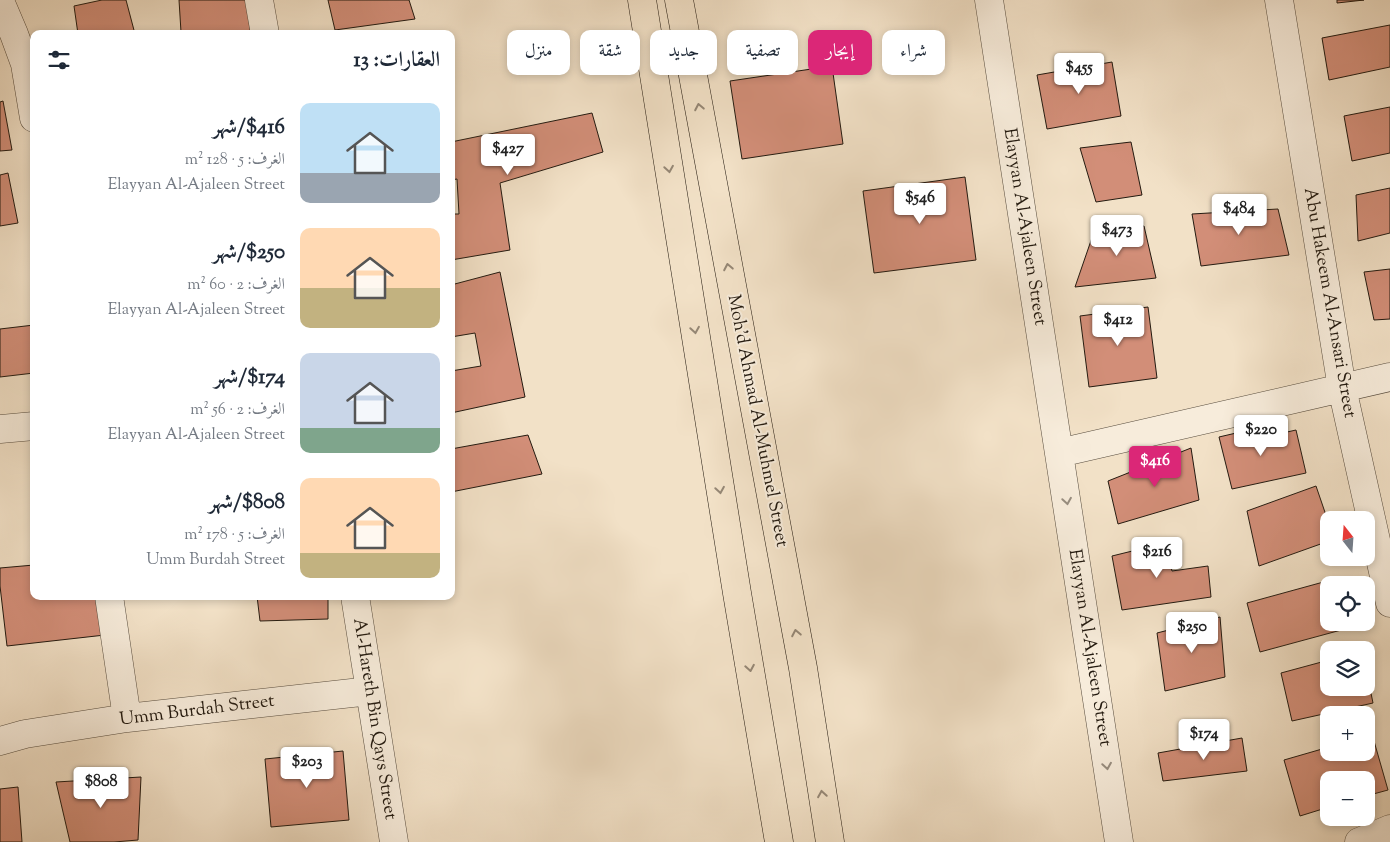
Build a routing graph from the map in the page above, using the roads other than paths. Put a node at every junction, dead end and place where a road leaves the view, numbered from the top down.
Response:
1 (259, 0) edge
2 (642, 0) edge
3 (679, 0) edge
4 (990, 0) edge
5 (1278, 0) edge
6 (0, 1) edge
7 (264, 30) edge
8 (30, 96) edge
9 (1390, 377) edge
10 (1342, 388) junction
11 (30, 426) edge
12 (0, 429) edge
13 (1059, 453) junction
14 (110, 600) edge
15 (356, 600) edge
16 (1390, 603) edge
17 (370, 691) junction
18 (126, 718) junction
19 (8, 736) edge
20 (1390, 829) edge
21 (394, 842) edge
22 (780, 842) edge
23 (830, 842) edge
24 (1119, 842) edge
25 (1359, 842) edge

1 - 7 street
2 -> 22 main road
23 -> 3 main road, Moh’d Ahmad Al-Muhmel Street
4 - 13 street, Elayyan Al-Ajaleen Street
5 - 10 street, Abu Hakeem Al-Ansari Street
6 - 8 street
9 - 10 street
10 - 13 street
10 - 16 street, Abu Hakeem Al-Ansari Street
11 - 12 street
13 -> 24 street, Elayyan Al-Ajaleen Street
14 - 18 street
15 - 17 street, Al-Hareth Bin Qays Street
17 - 18 street, Umm Burdah Street
17 - 21 street, Al-Hareth Bin Qays Street
18 - 19 street, Umm Burdah Street
20 - 25 street

